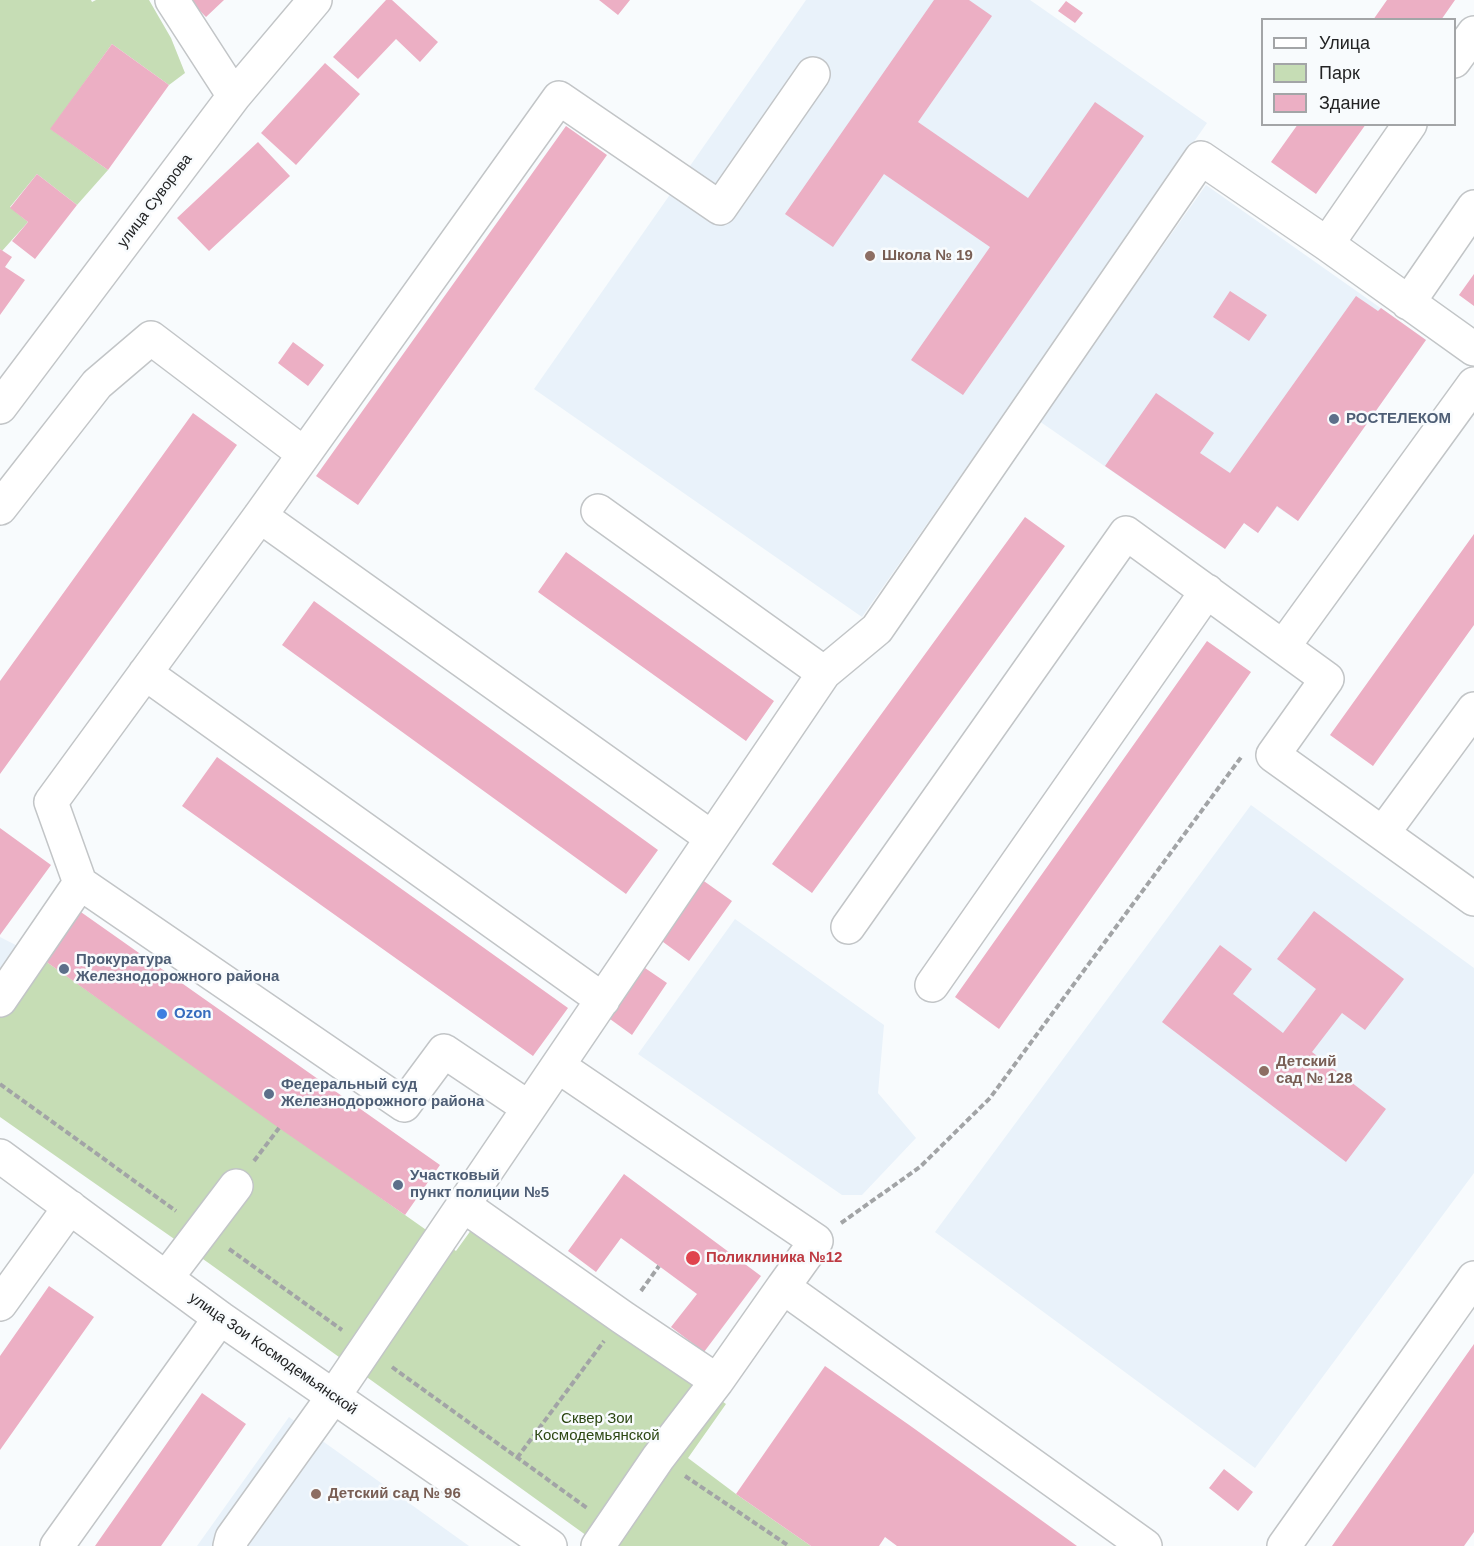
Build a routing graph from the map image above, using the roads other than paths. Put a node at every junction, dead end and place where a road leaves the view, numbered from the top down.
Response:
1 (172, 0) edge
2 (315, 0) edge
3 (1474, 33) edge
4 (1456, 60) edge
5 (813, 74) dead end
6 (234, 96) junction
7 (1409, 126) edge
8 (1474, 207) edge
9 (1327, 244) junction
10 (1408, 303) junction
11 (1474, 349) edge
12 (1474, 384) edge
13 (0, 407) edge
14 (304, 454) junction
15 (0, 508) edge
16 (598, 511) dead end
17 (260, 516) junction
18 (1207, 591) junction
19 (1284, 647) junction
20 (145, 673) junction
21 (824, 673) junction
22 (1474, 709) edge
23 (1383, 833) junction
24 (712, 838) junction
25 (81, 883) junction
26 (1474, 899) edge
27 (848, 927) dead end
28 (932, 985) dead end
29 (0, 1000) edge
30 (603, 1000) junction
31 (558, 1066) junction
32 (529, 1108) junction
33 (0, 1156) edge
34 (236, 1186) road end
35 (463, 1205) junction
36 (70, 1207) junction
37 (167, 1277) junction
38 (1474, 1278) edge
39 (783, 1287) junction
40 (0, 1304) edge
41 (220, 1318) junction
42 (717, 1381) junction
43 (333, 1397) junction
44 (605, 1536) edge
45 (57, 1546) edge
46 (230, 1546) edge
47 (550, 1546) edge
48 (1145, 1546) edge
49 (1284, 1546) edge

1 - 6 street
2 - 6 street, улица Суворова
3 - 4 street
5 - 14 street
6 - 13 street, улица Суворова
7 - 9 street
8 - 10 street
9 - 10 street
9 - 21 street
10 - 11 street
12 - 19 street
14 - 15 street
14 - 17 street
16 - 21 street
17 - 20 street
17 - 24 street
18 - 19 street
18 - 27 street
18 - 28 street
19 - 23 street
20 - 25 street
20 - 30 street
21 - 24 street
22 - 23 street
23 - 26 street
24 - 30 street
25 - 29 street
25 - 32 street
30 - 31 street
31 - 32 street
31 - 39 street
32 - 35 street
33 - 36 street, улица Зои Космодемьянской
34 - 37 street
35 - 42 street
35 - 43 street
36 - 37 street, улица Зои Космодемьянской
36 - 40 street
37 - 41 street, улица Зои Космодемьянской
38 - 49 street
39 - 42 street
39 - 48 street
41 - 43 street, улица Зои Космодемьянской
41 - 45 street
42 - 44 street
43 - 46 street
43 - 47 street, улица Зои Космодемьянской

